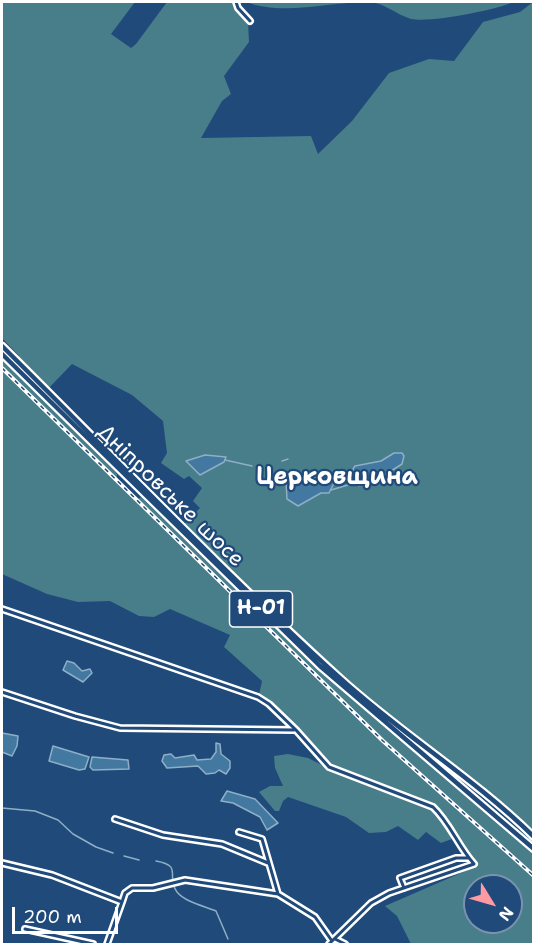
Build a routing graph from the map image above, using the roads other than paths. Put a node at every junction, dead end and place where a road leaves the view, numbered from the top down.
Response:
1 (236, 2) edge
2 (250, 21) dead end
3 (2, 346) edge
4 (2, 354) edge
5 (2, 609) edge
6 (2, 692) edge
7 (296, 730) junction
8 (115, 819) dead end
9 (239, 832) dead end
10 (534, 837) edge
11 (534, 849) edge
12 (469, 858) junction
13 (2, 863) edge
14 (268, 863) junction
15 (404, 888) junction
16 (278, 894) junction
17 (122, 902) junction
18 (25, 929) dead end
19 (332, 942) edge
20 (93, 945) edge
21 (107, 945) edge
22 (345, 945) edge

1 - 2 street
3 - 10 main road, Дніпровське шосе / Н-01
4 - 11 main road, Дніпровське шосе / Н-01
5 - 7 street
6 - 7 street
7 - 12 street
8 - 14 street
9 - 14 street
12 - 15 street
12 - 15 street
13 - 17 street
14 - 16 street
15 - 19 street
16 - 17 street
16 - 19 street
17 - 21 street
18 - 20 street
19 - 22 street

